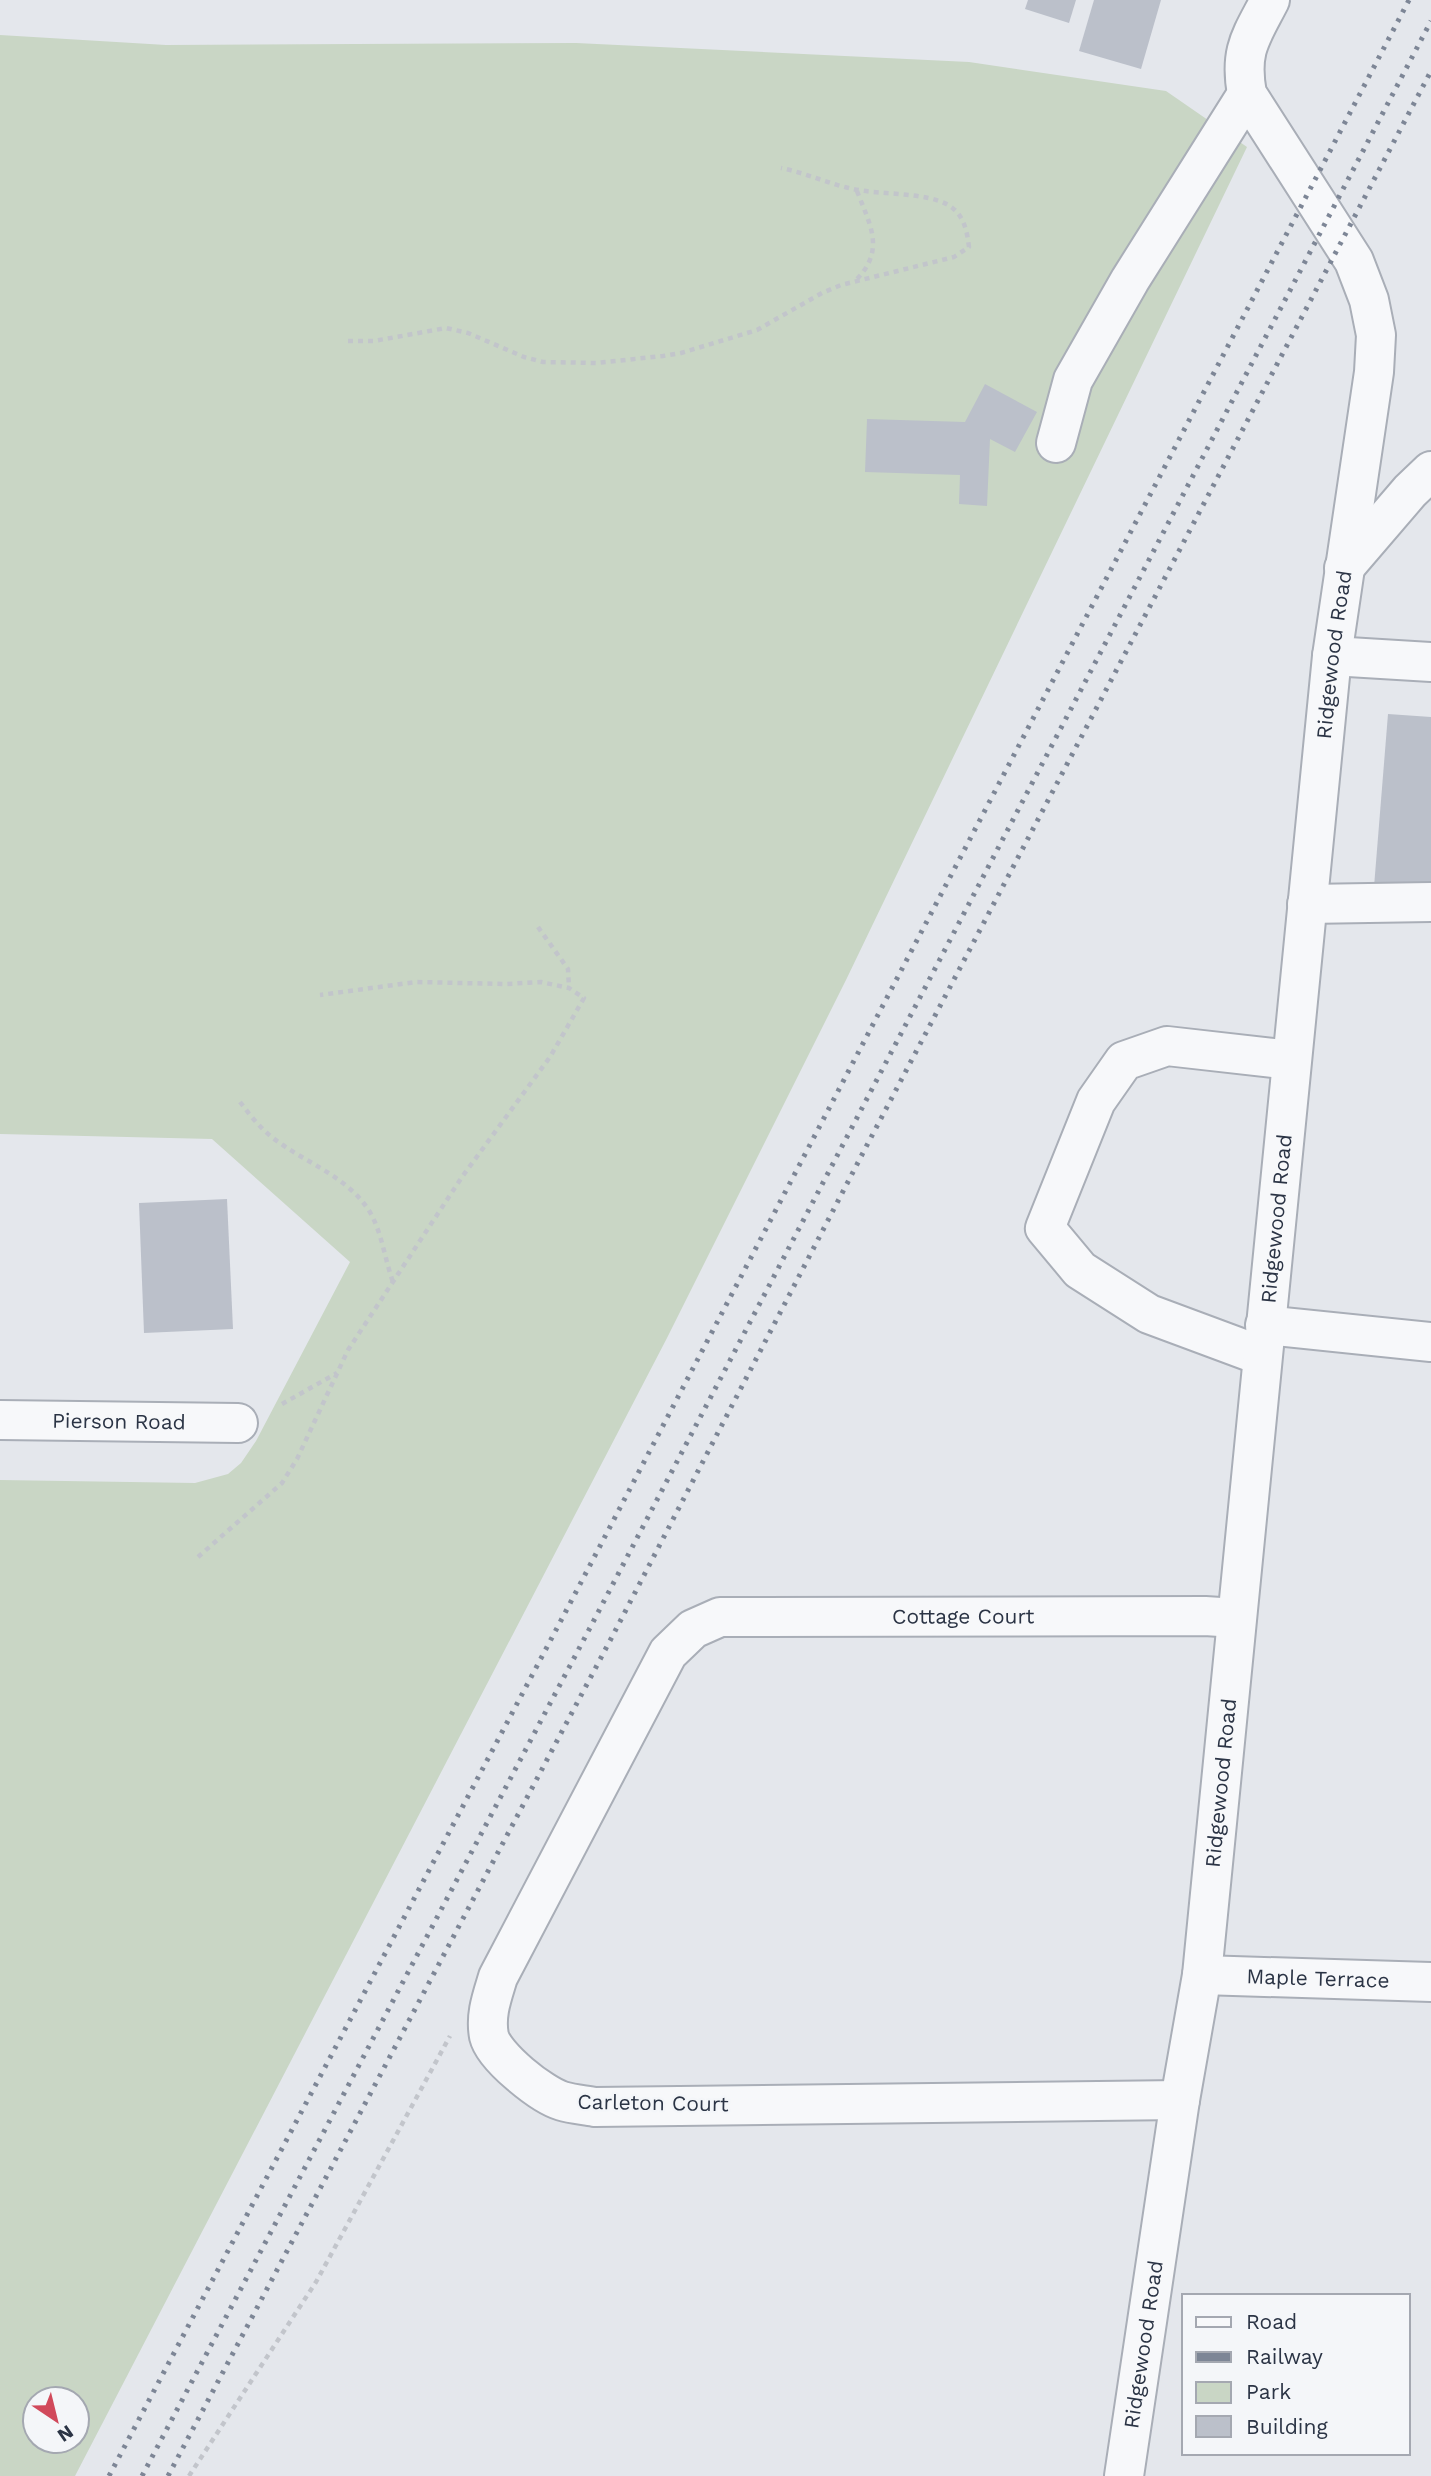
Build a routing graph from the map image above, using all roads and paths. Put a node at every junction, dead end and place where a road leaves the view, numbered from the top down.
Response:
1 (1270, 0) edge
2 (1247, 94) junction
3 (781, 168) dead end
4 (856, 190) junction
5 (856, 280) junction
6 (348, 341) dead end
7 (1056, 443) dead end
8 (1431, 471) edge
9 (1344, 568) junction
10 (1332, 656) junction
11 (1431, 662) edge
12 (1431, 902) edge
13 (1307, 904) junction
14 (538, 927) dead end
15 (569, 988) junction
16 (320, 995) dead end
17 (1291, 1059) junction
18 (240, 1102) dead end
19 (393, 1283) junction
20 (1263, 1340) junction
21 (1431, 1342) edge
22 (338, 1373) junction
23 (282, 1404) dead end
24 (0, 1420) edge
25 (237, 1423) dead end
26 (198, 1557) dead end
27 (1236, 1618) junction
28 (693, 1629) joint
29 (1202, 1975) junction
30 (1431, 1982) edge
31 (488, 2010) junction
32 (1180, 2100) junction
33 (189, 2476) edge
34 (1124, 2476) edge

1 - 2 street, Ridgewood Road
2 - 7 street
2 - 9 street, Ridgewood Road
3 - 4 path
4 - 5 path
4 - 5 path
5 - 6 path
8 - 9 street
9 - 10 street, Ridgewood Road
10 - 11 street
10 - 13 street, Ridgewood Road
12 - 13 street
13 - 17 street, Ridgewood Road
14 - 15 path
15 - 16 path
15 - 19 path
17 - 20 street, Ridgewood Road
17 - 20 street
18 - 19 path
19 - 22 path
20 - 21 street
20 - 27 street, Ridgewood Road
22 - 23 path
22 - 26 path
24 - 25 street, Pierson Road
27 - 28 street, Cottage Court
27 - 29 street, Ridgewood Road
28 - 31 street, Carleton Court
29 - 30 street, Maple Terrace
29 - 32 street, Ridgewood Road
31 - 32 street, Carleton Court
31 - 33 path
32 - 34 street, Ridgewood Road

